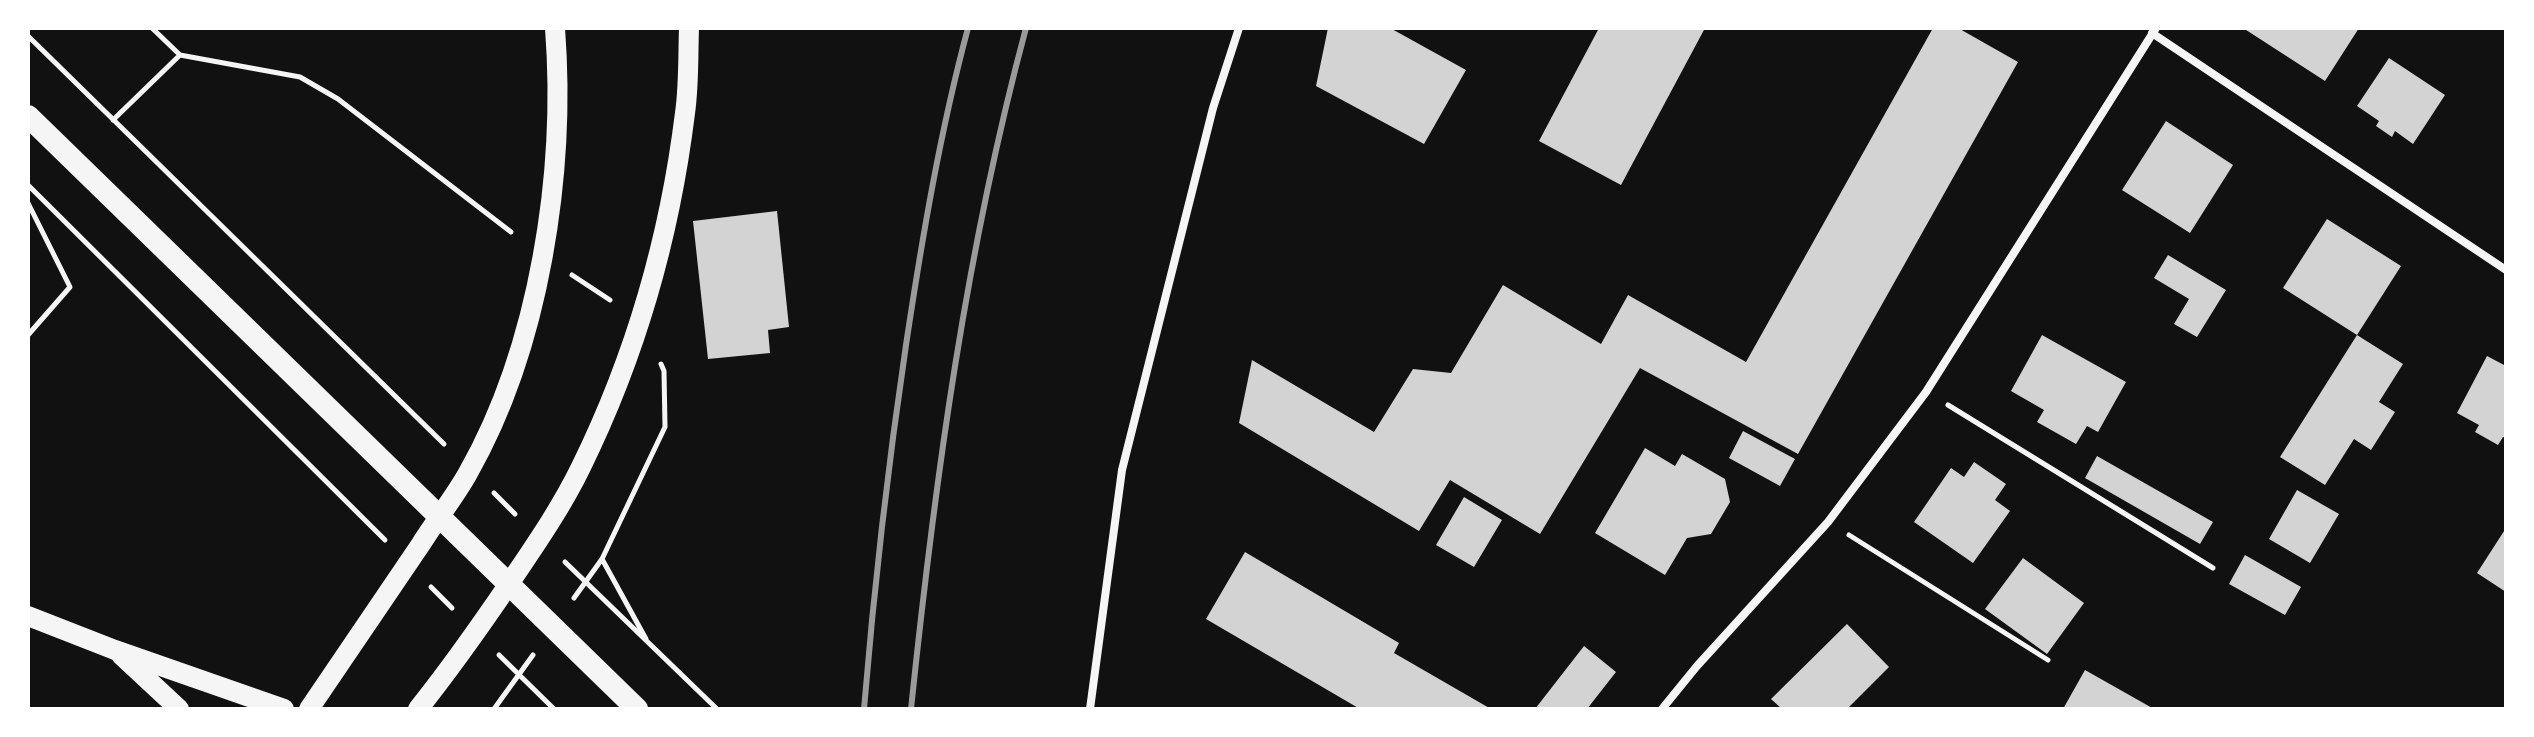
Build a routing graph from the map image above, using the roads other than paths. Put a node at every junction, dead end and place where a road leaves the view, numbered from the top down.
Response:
1 (555, 28) edge
2 (689, 28) edge
3 (1239, 28) edge
4 (2154, 31) edge
5 (28, 116) edge
6 (2506, 270) edge
7 (28, 616) edge
8 (115, 650) junction
9 (179, 709) edge
10 (284, 709) edge
11 (309, 709) edge
12 (418, 709) edge
13 (637, 709) edge
14 (1090, 709) edge
15 (1662, 709) edge

1 - 11 main road
2 - 12 main road
3 - 14 street
4 - 6 street
4 - 15 street
5 - 13 highway
7 - 8 main road
8 - 9 main road
8 - 10 main road

